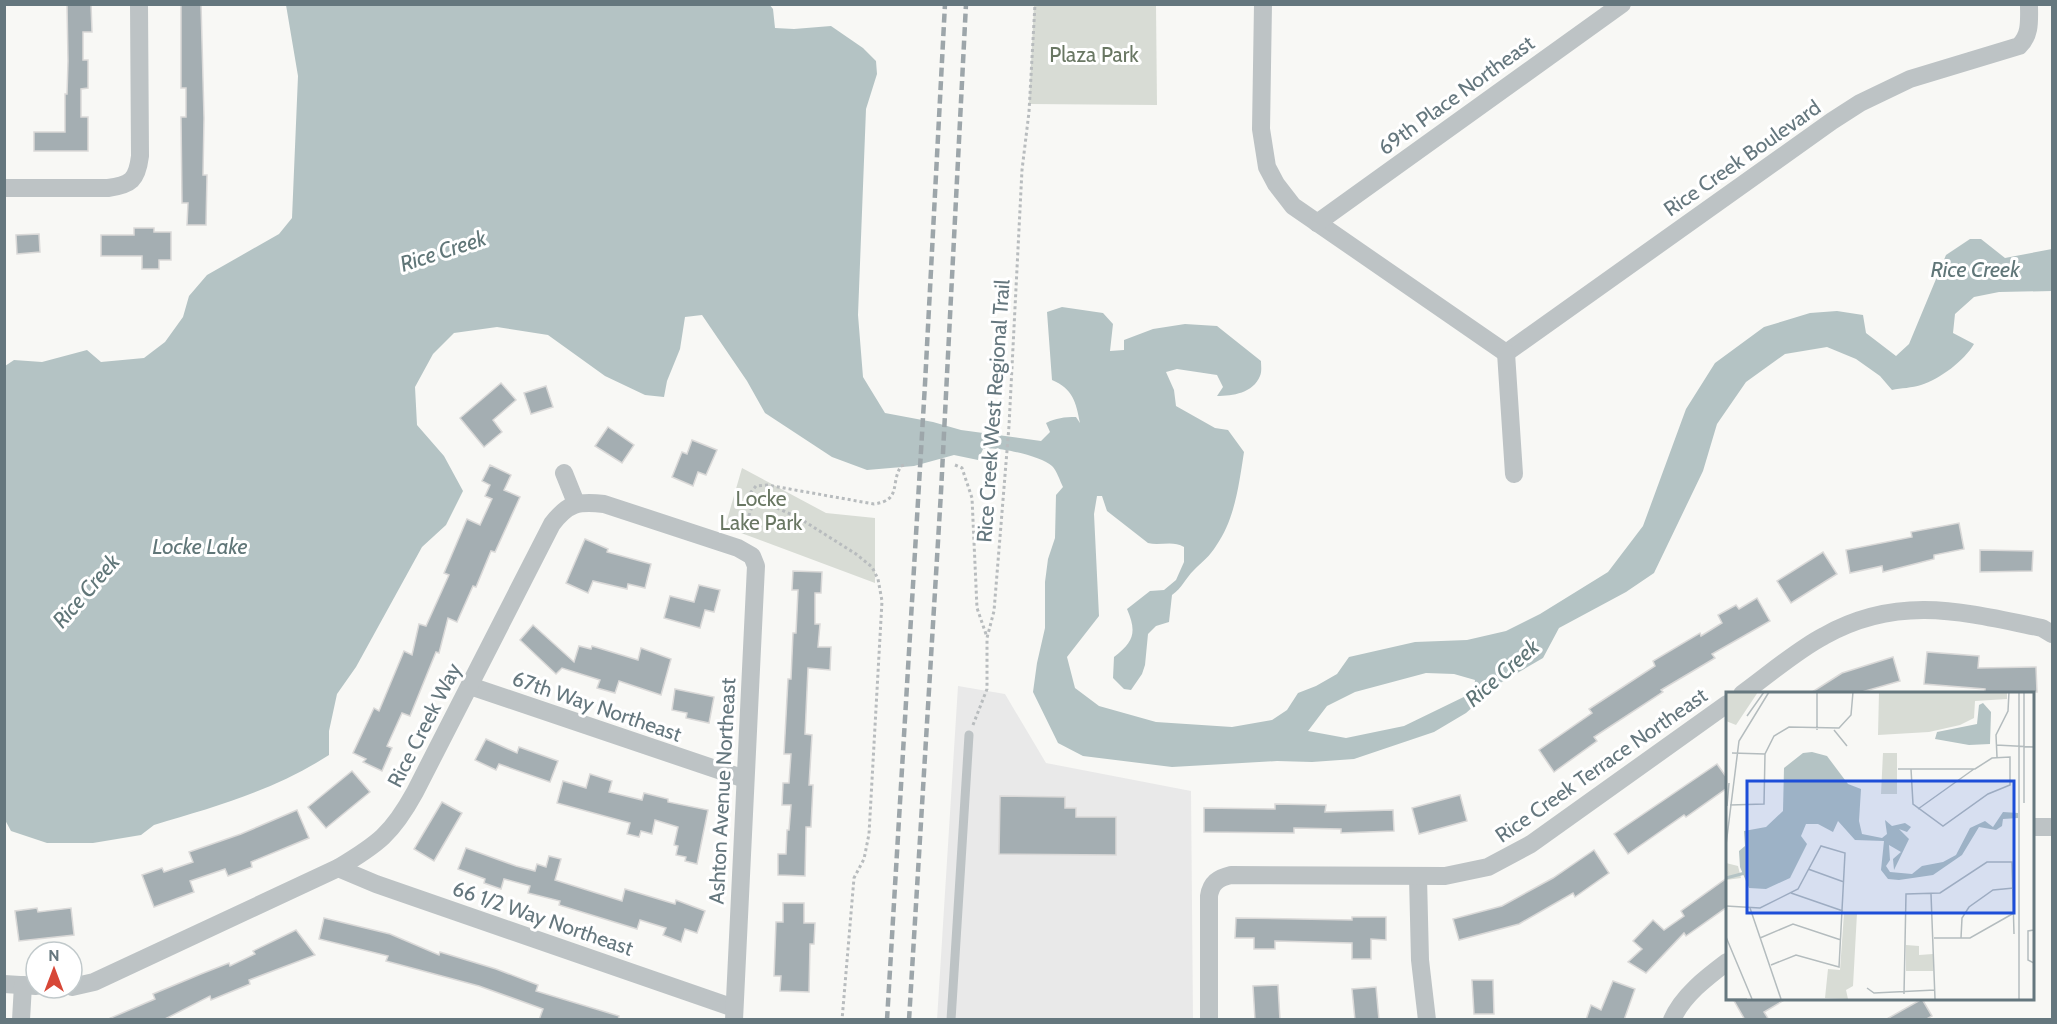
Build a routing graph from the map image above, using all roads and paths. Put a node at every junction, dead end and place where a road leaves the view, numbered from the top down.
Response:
1 (139, 4) edge
2 (1035, 4) edge
3 (1263, 4) edge
4 (1622, 4) edge
5 (2029, 4) edge
6 (4, 188) edge
7 (1317, 223) junction
8 (1506, 353) junction
9 (908, 464) dead end
10 (955, 465) dead end
11 (564, 473) dead end
12 (1514, 474) dead end
13 (755, 498) junction
14 (576, 503) junction
15 (738, 548) junction
16 (2052, 634) edge
17 (987, 638) junction
18 (470, 686) junction
19 (1745, 692) edge
20 (1726, 705) edge
21 (969, 735) joint
22 (745, 779) junction
23 (2033, 827) edge
24 (2052, 827) edge
25 (338, 868) junction
26 (1418, 876) junction
27 (1726, 963) edge
28 (84, 984) edge
29 (21, 985) edge
30 (734, 1014) edge
31 (21, 1020) edge
32 (842, 1020) edge
33 (951, 1020) edge
34 (1209, 1020) edge
35 (1427, 1020) edge
36 (1672, 1020) edge

1 - 6 street
2 - 17 path, Rice Creek West Regional Trail
3 - 7 street
4 - 7 street, 69th Place Northeast
5 - 8 street, Rice Creek Boulevard
7 - 8 street
8 - 12 street
9 - 13 path
10 - 17 path, Rice Creek West Regional Trail
11 - 14 street
13 - 15 path
13 - 32 path
14 - 15 street
14 - 18 street, Rice Creek Way
15 - 22 street, Ashton Avenue Northeast
16 - 19 street, Rice Creek Terrace Northeast
17 - 21 path
18 - 22 street, 67th Way Northeast
18 - 25 street, Rice Creek Way
20 - 26 street, Rice Creek Terrace Northeast
21 - 33 lane
22 - 30 street, Ashton Avenue Northeast
23 - 24 street
25 - 28 street, Rice Creek Way
25 - 30 street, 66 1/2 Way Northeast
26 - 34 street, Rice Creek Terrace Northeast
26 - 35 street
27 - 36 street
29 - 31 street

